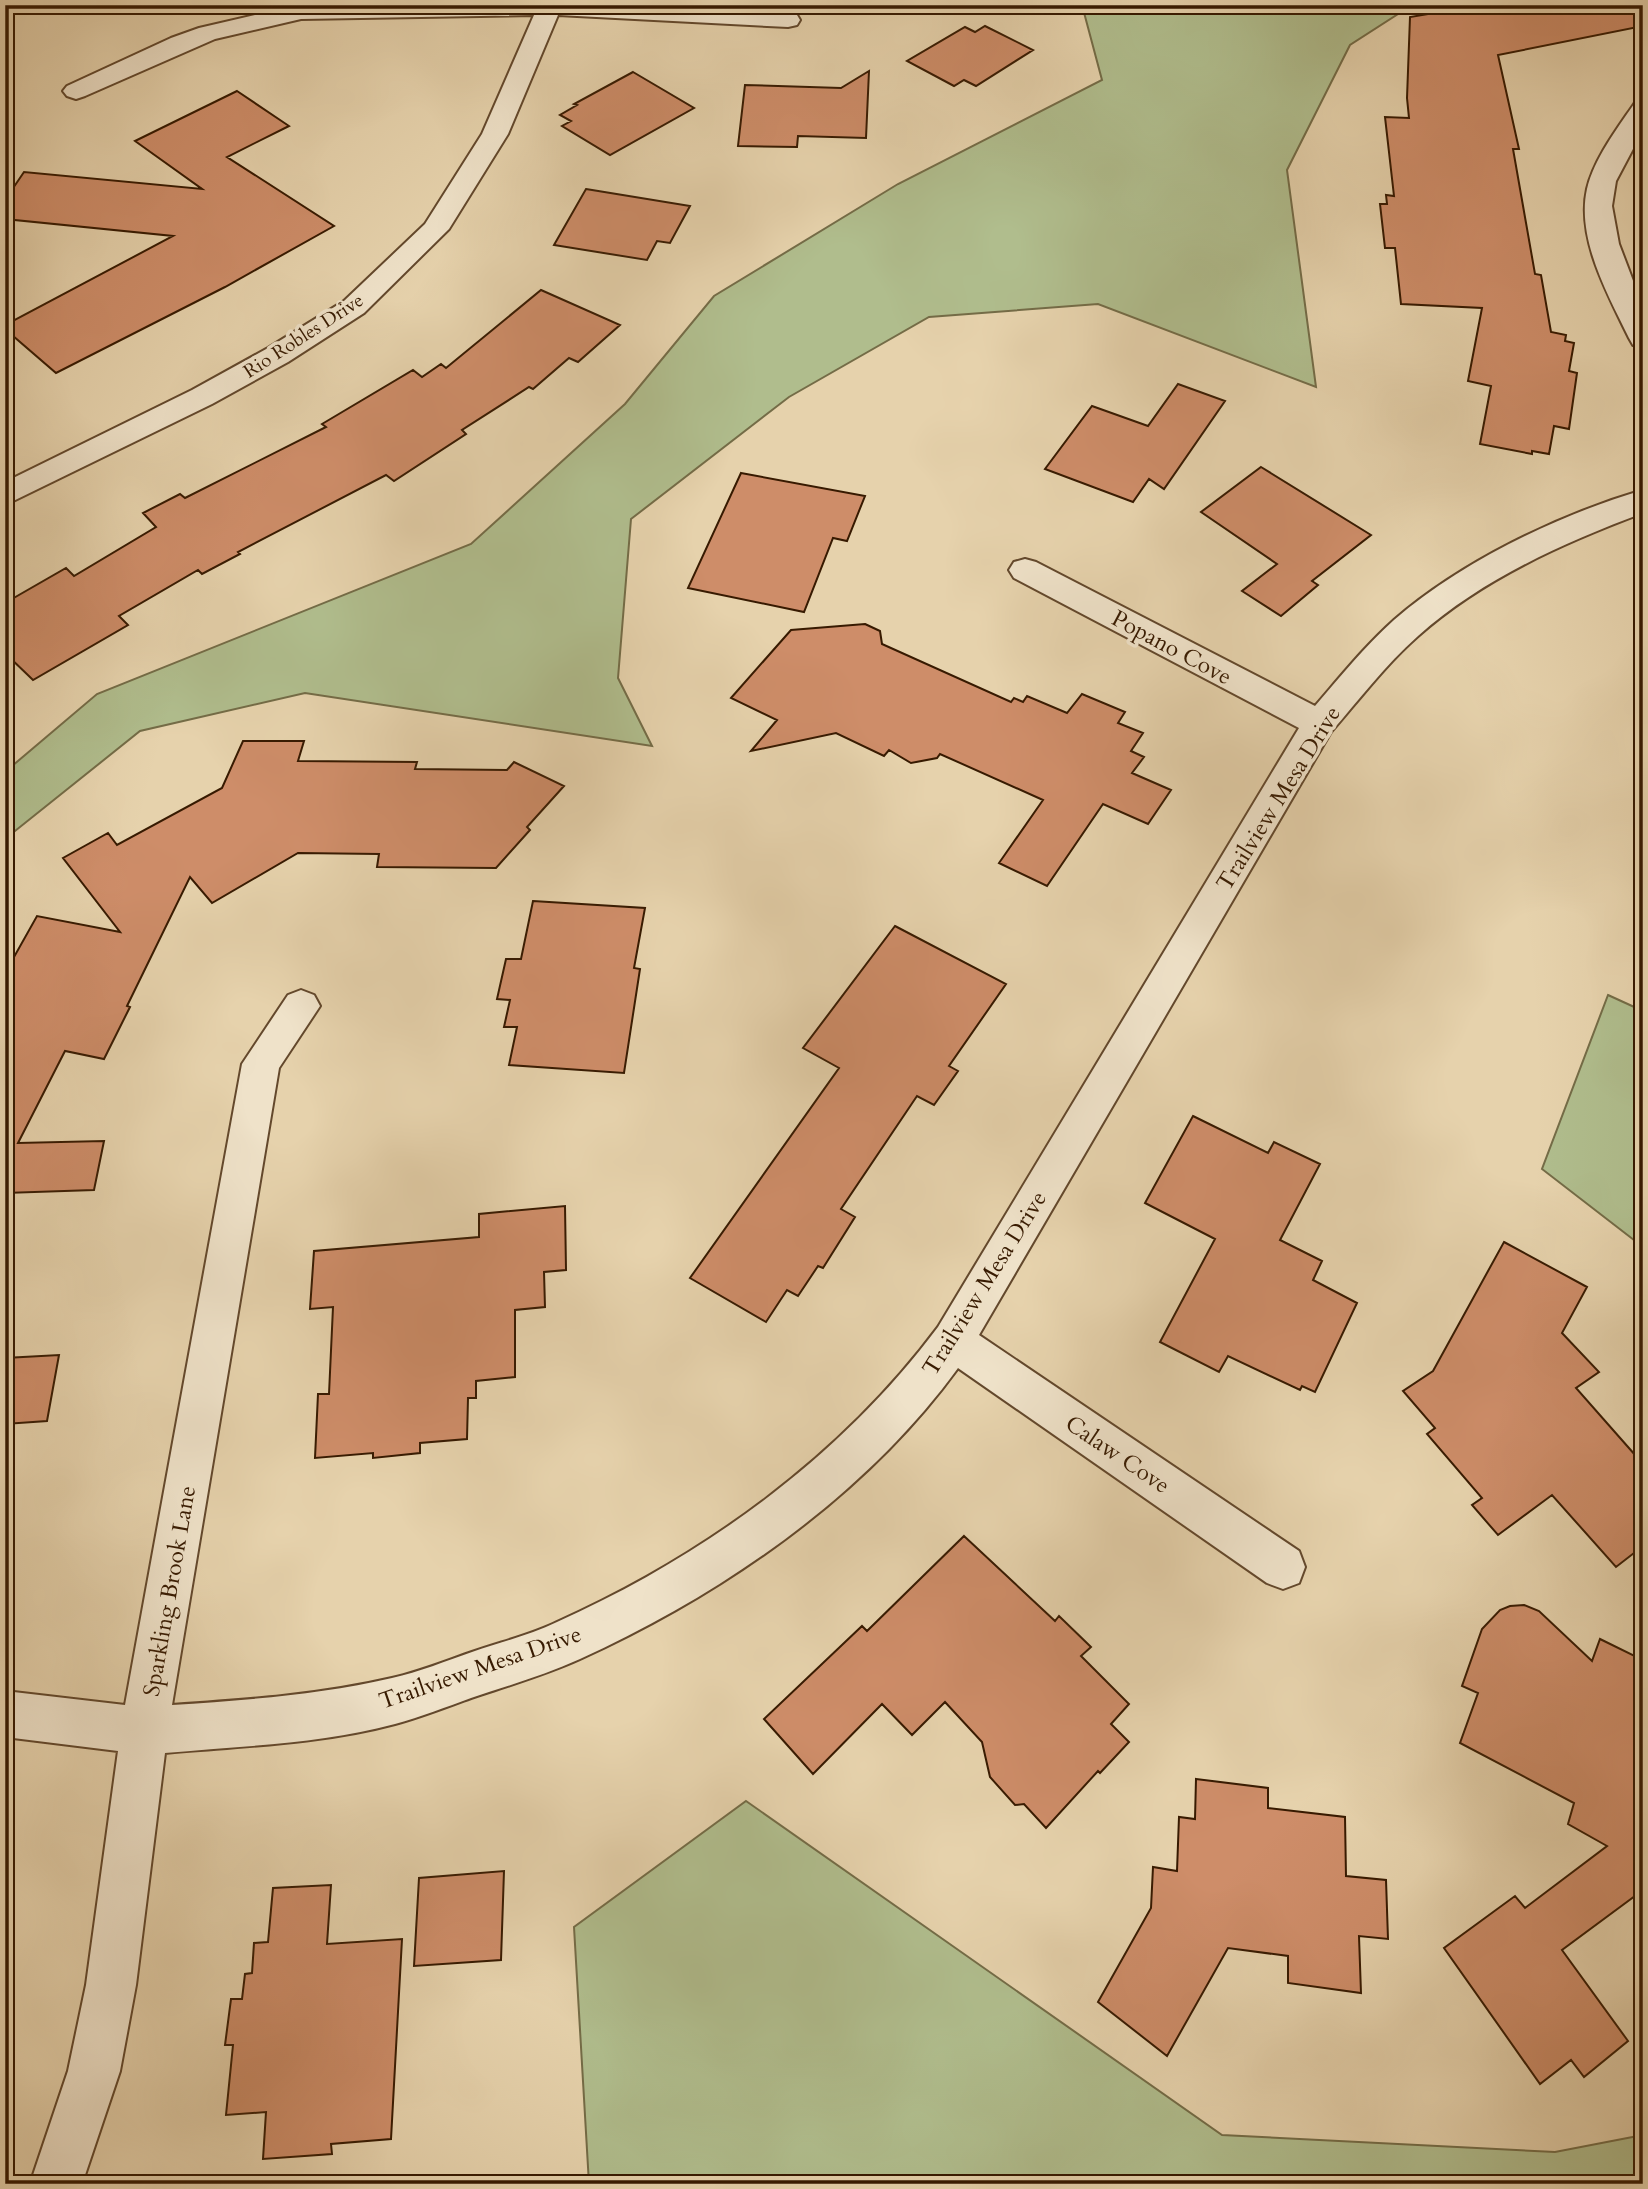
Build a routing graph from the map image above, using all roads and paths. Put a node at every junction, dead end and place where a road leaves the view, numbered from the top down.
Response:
1 (549, 6) edge
2 (788, 20) dead end
3 (76, 91) dead end
4 (1643, 109) edge
5 (1643, 338) edge
6 (5, 495) edge
7 (1643, 501) edge
8 (1026, 570) dead end
9 (1319, 723) junction
10 (301, 1006) dead end
11 (953, 1341) junction
12 (1283, 1567) dead end
13 (5, 1714) edge
14 (144, 1731) junction
15 (56, 2184) edge

1 - 2 street
1 - 3 street
1 - 6 street, Rio Robles Drive
4 - 5 street
7 - 9 street, Trailview Mesa Drive
8 - 9 street, Popano Cove
9 - 11 street, Trailview Mesa Drive
10 - 14 street, Sparkling Brook Lane
11 - 12 street, Calaw Cove
11 - 14 street, Trailview Mesa Drive
13 - 14 street, Trailview Mesa Drive
14 - 15 street, Sparkling Brook Lane

